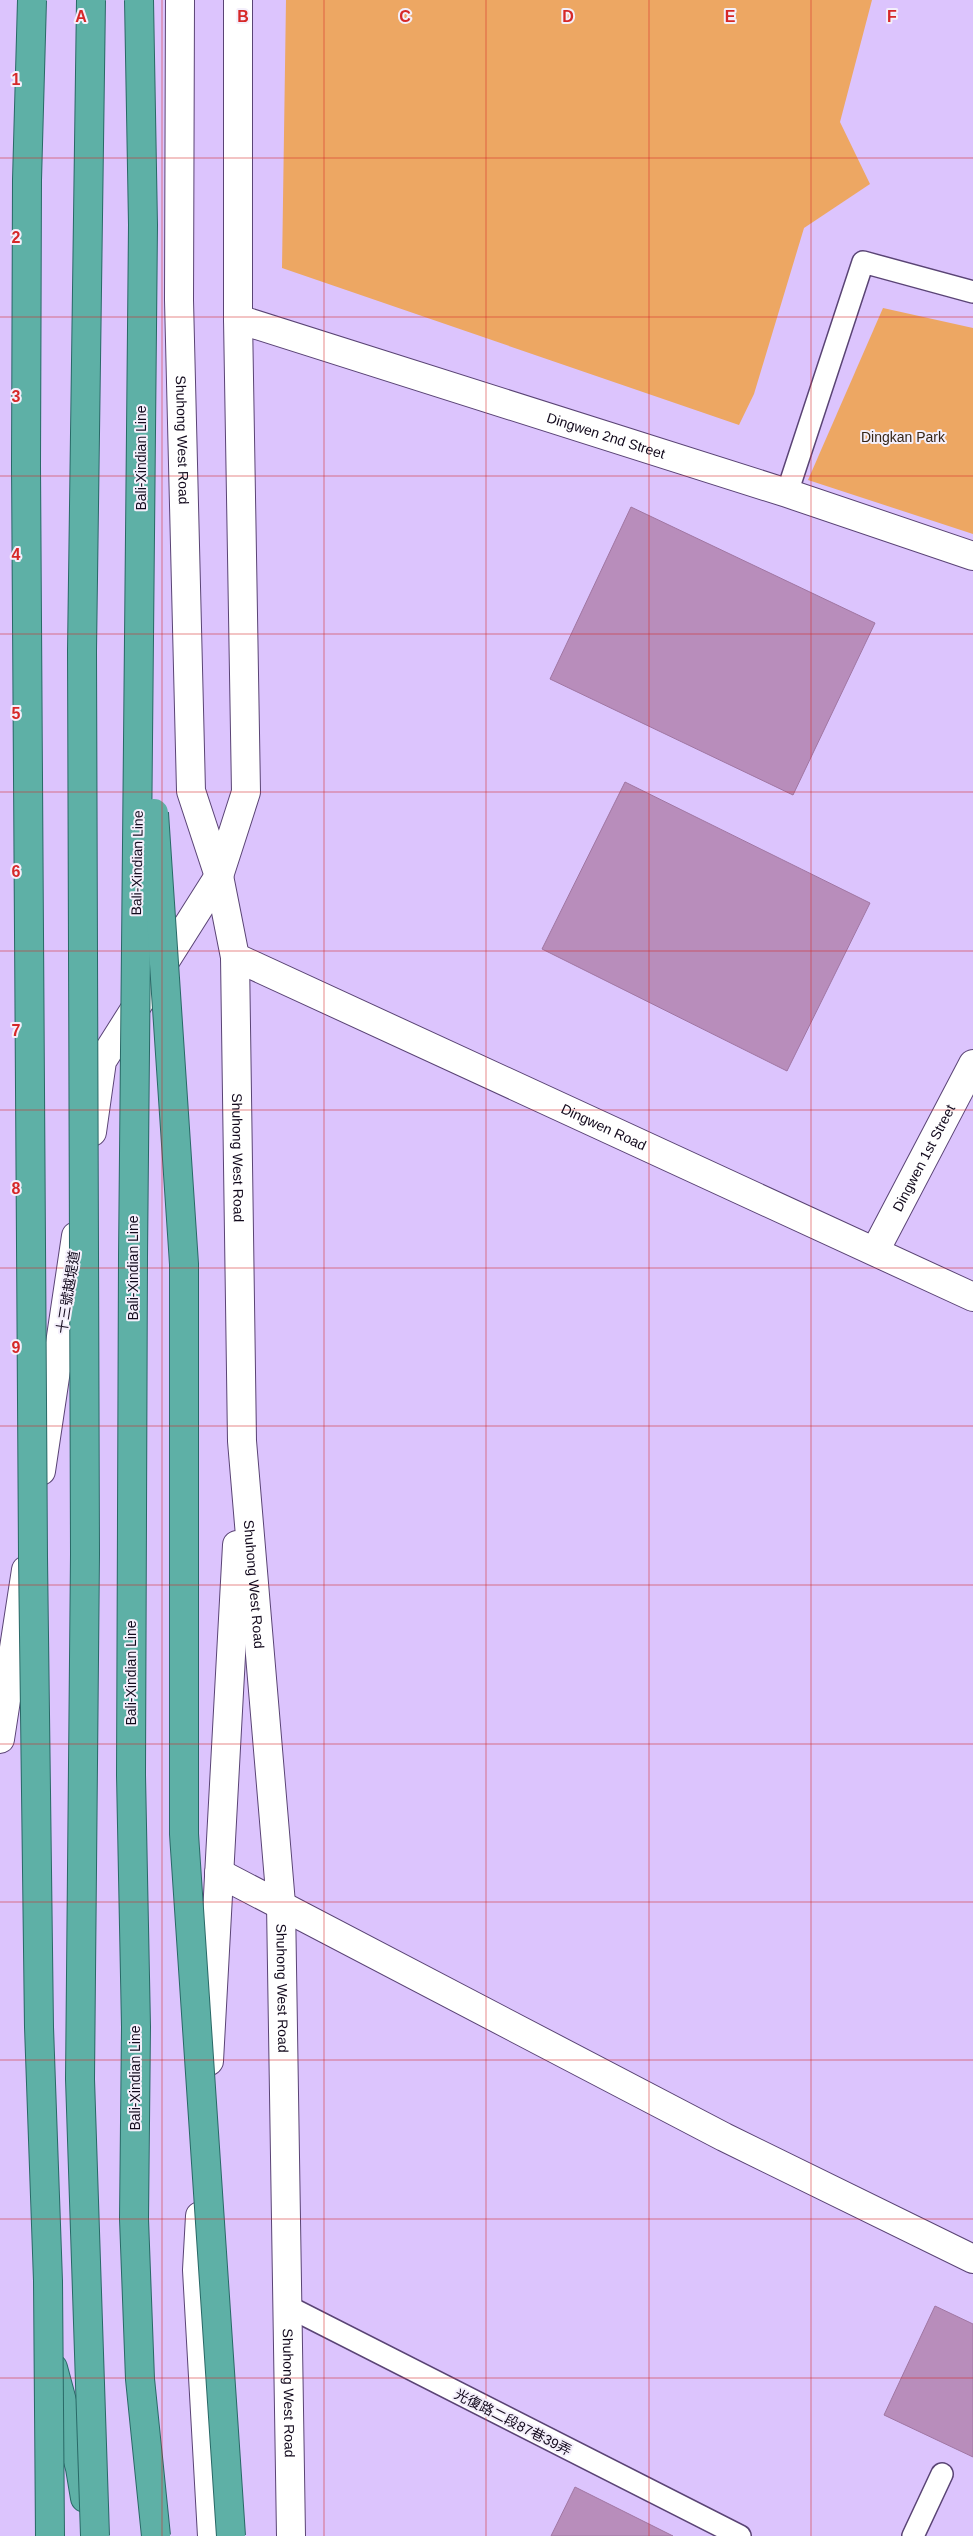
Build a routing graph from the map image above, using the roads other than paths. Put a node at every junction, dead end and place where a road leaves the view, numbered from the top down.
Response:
1 (32, 0) edge
2 (91, 0) edge
3 (139, 0) edge
4 (180, 0) edge
5 (238, 0) edge
6 (973, 292) edge
7 (238, 319) junction
8 (787, 493) junction
9 (973, 556) edge
10 (140, 599) junction
11 (219, 876) junction
12 (235, 956) junction
13 (973, 1064) edge
14 (875, 1252) junction
15 (973, 1297) edge
16 (242, 1441) junction
17 (0, 1739) edge
18 (219, 1873) junction
19 (281, 1904) junction
20 (973, 2259) edge
21 (287, 2306) junction
22 (48, 2350) junction
23 (942, 2474) dead end
24 (297, 2534) edge
25 (50, 2536) edge
26 (93, 2536) edge
27 (156, 2536) edge
28 (212, 2536) edge
29 (231, 2536) edge
30 (740, 2536) edge
31 (913, 2536) edge

1 - 22 highway, bridge
2 - 26 highway, bridge
3 - 10 highway, Bali-Xindian Line, bridge
4 - 11 street, Shuhong West Road
5 - 7 street, Shuhong West Road
6 - 8 lane
7 - 8 street, Dingwen 2nd Street
7 - 11 street, Shuhong West Road
8 - 9 street, Dingwen 2nd Street
10 - 27 highway, Bali-Xindian Line, bridge
10 - 29 highway, bridge
11 - 12 street, Shuhong West Road
11 - 17 street, 十三號越堤道
12 - 14 street, Dingwen Road
12 - 16 street, Shuhong West Road
13 - 14 street, Dingwen 1st Street
14 - 15 street, Dingwen Road
16 - 18 street, Shuhong West Road
16 - 19 street, Shuhong West Road
18 - 19 street
18 - 28 street, Shuhong West Road
19 - 20 street
19 - 21 street, Shuhong West Road
21 - 24 street, Shuhong West Road
21 - 30 lane, 光復路二段87巷39弄
22 - 25 highway, bridge
22 - 26 highway, bridge
23 - 31 lane

